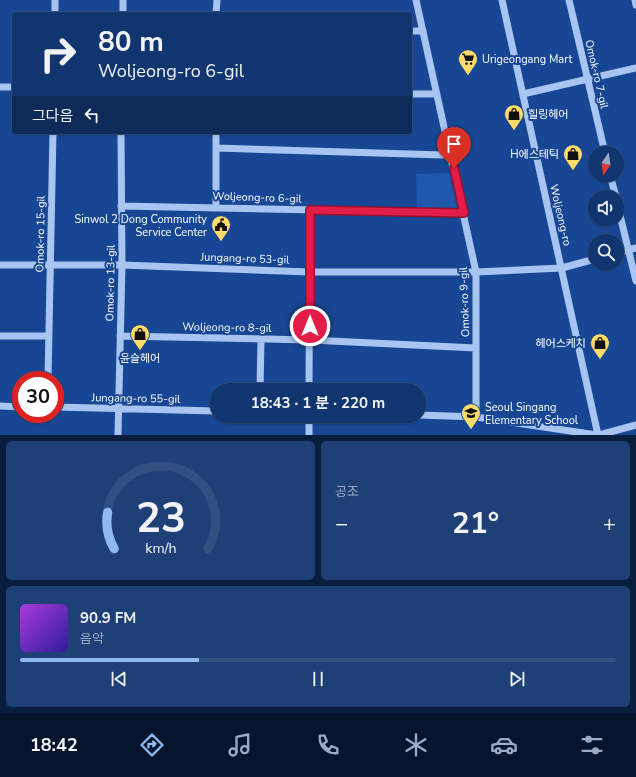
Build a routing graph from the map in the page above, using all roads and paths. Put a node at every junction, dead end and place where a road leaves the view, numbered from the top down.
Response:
1 (55, 0) edge
2 (123, 0) edge
3 (217, 0) edge
4 (416, 0) edge
5 (502, 0) edge
6 (569, 0) edge
7 (635, 0) edge
8 (636, 5) edge
9 (55, 12) edge
10 (123, 12) edge
11 (216, 12) edge
12 (412, 31) edge
13 (423, 31) junction
14 (636, 68) edge
15 (587, 79) junction
16 (0, 87) edge
17 (12, 87) edge
18 (412, 94) edge
19 (437, 94) junction
20 (523, 94) junction
21 (53, 134) edge
22 (121, 134) edge
23 (216, 134) edge
24 (603, 146) edge
25 (216, 148) junction
26 (443, 155) dead end
27 (121, 206) junction
28 (216, 207) junction
29 (310, 210) junction
30 (464, 213) junction
31 (622, 226) edge
32 (636, 248) edge
33 (628, 250) junction
34 (624, 251) edge
35 (588, 261) edge
36 (0, 265) edge
37 (122, 265) junction
38 (50, 266) junction
39 (562, 268) junction
40 (310, 272) junction
41 (476, 272) junction
42 (636, 281) edge
43 (0, 336) edge
44 (49, 336) junction
45 (120, 336) junction
46 (261, 339) junction
47 (310, 340) junction
48 (476, 348) junction
49 (48, 371) edge
50 (260, 383) edge
51 (309, 383) edge
52 (0, 406) edge
53 (12, 407) edge
54 (64, 407) edge
55 (118, 409) junction
56 (210, 411) edge
57 (426, 415) edge
58 (476, 417) junction
59 (309, 423) edge
60 (636, 425) edge
61 (118, 435) edge
62 (309, 435) edge
63 (598, 435) edge

1 - 9 street
2 - 10 street
3 - 11 street
4 - 13 street, Omok-ro 9-gil
5 - 20 street, Woljeong-ro
6 - 15 street, Omok-ro 7-gil
7 - 8 street
12 - 13 street
13 - 19 street, Omok-ro 9-gil
14 - 15 street
15 - 20 street
15 - 24 street, Omok-ro 7-gil
16 - 17 street
18 - 19 street
19 - 30 street, Omok-ro 9-gil
20 - 39 street, Woljeong-ro
21 - 38 street, Omok-ro 15-gil
22 - 27 street, Omok-ro 13-gil
23 - 25 street
25 - 26 street
25 - 28 street
27 - 28 street, Woljeong-ro 6-gil
27 - 37 street, Omok-ro 13-gil
28 - 29 street, Woljeong-ro 6-gil
29 - 30 street, Woljeong-ro 6-gil
29 - 40 street
30 - 41 street, Omok-ro 9-gil
31 - 33 street
32 - 33 street
33 - 34 street
33 - 42 street
35 - 39 street, Jungang-ro 53-gil
36 - 38 street, Jungang-ro 53-gil
37 - 38 street, Jungang-ro 53-gil
37 - 40 street, Jungang-ro 53-gil
37 - 45 street, Omok-ro 13-gil
38 - 44 street, Omok-ro 15-gil
39 - 41 street, Jungang-ro 53-gil
39 - 63 street, Woljeong-ro
40 - 41 street, Jungang-ro 53-gil
40 - 47 street
41 - 48 street, Omok-ro 9-gil
43 - 44 street
44 - 49 street, Omok-ro 15-gil
45 - 46 street, Woljeong-ro 8-gil
45 - 55 street, Omok-ro 13-gil
46 - 47 street, Woljeong-ro 8-gil
46 - 50 street
47 - 48 street, Woljeong-ro 8-gil
47 - 51 street
48 - 58 street, Omok-ro 9-gil
52 - 53 street
54 - 55 street, Jungang-ro 55-gil
55 - 56 street, Jungang-ro 55-gil
55 - 61 street, Omok-ro 13-gil
57 - 58 street
58 - 63 street
59 - 62 street
60 - 63 street

